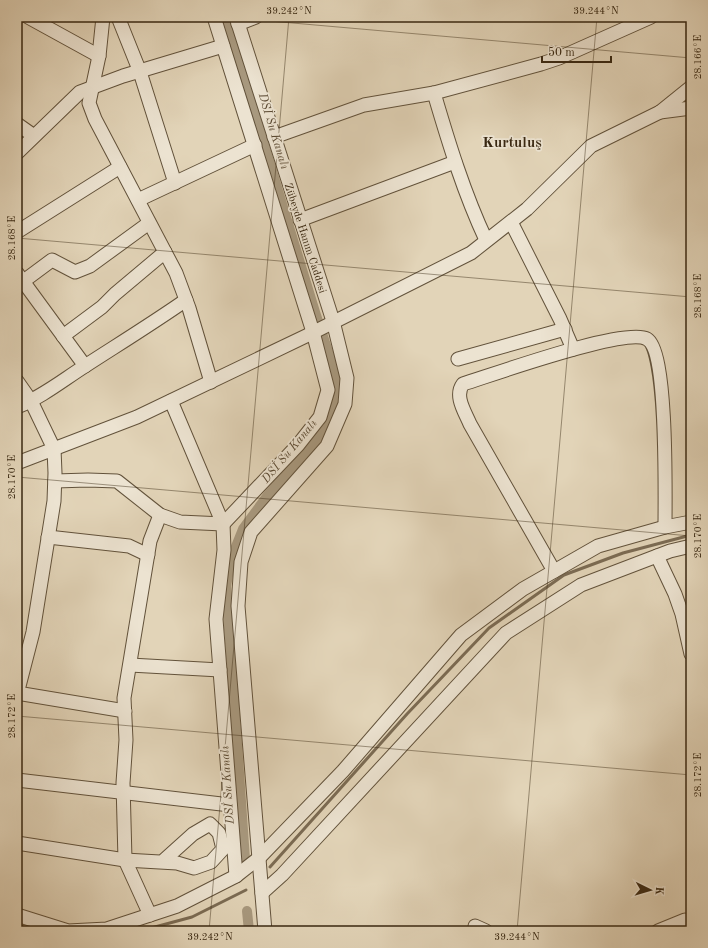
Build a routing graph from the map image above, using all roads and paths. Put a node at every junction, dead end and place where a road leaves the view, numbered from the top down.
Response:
1 (28, 17) edge
2 (103, 17) edge
3 (118, 17) edge
4 (214, 17) edge
5 (256, 17) edge
6 (651, 17) edge
7 (237, 20) edge
8 (222, 46) junction
9 (99, 56) junction
10 (140, 72) junction
11 (691, 87) edge
12 (91, 88) junction
13 (434, 94) junction
14 (691, 108) edge
15 (660, 112) junction
16 (17, 124) edge
17 (34, 136) junction
18 (274, 137) junction
19 (255, 145) junction
20 (17, 153) edge
21 (454, 162) junction
22 (120, 167) junction
23 (175, 183) junction
24 (138, 200) junction
25 (300, 220) junction
26 (150, 222) junction
27 (511, 222) junction
28 (17, 232) edge
29 (486, 240) junction
30 (165, 252) junction
31 (19, 280) edge
32 (186, 300) junction
33 (333, 321) junction
34 (564, 329) junction
35 (313, 332) junction
36 (63, 336) junction
37 (573, 349) junction
38 (458, 359) dead end
39 (85, 366) junction
40 (17, 381) edge
41 (211, 382) junction
42 (171, 401) junction
43 (31, 402) junction
44 (17, 407) edge
45 (54, 449) junction
46 (17, 463) edge
47 (55, 481) junction
48 (160, 515) junction
49 (691, 522) edge
50 (223, 524) junction
51 (665, 527) junction
52 (48, 537) junction
53 (691, 546) edge
54 (148, 555) junction
55 (657, 556) junction
56 (554, 571) junction
57 (691, 654) edge
58 (130, 665) junction
59 (220, 670) junction
60 (19, 677) edge
61 (17, 694) edge
62 (125, 711) junction
63 (17, 780) edge
64 (123, 792) junction
65 (230, 805) junction
66 (17, 843) edge
67 (259, 858) junction
68 (125, 860) junction
69 (163, 861) dead end
70 (236, 876) junction
71 (262, 893) junction
72 (17, 915) edge
73 (150, 915) junction
74 (684, 920) dead end
75 (264, 931) edge
76 (658, 931) edge

1 - 9 street
2 - 9 street
3 - 10 street
4 - 8 street
5 - 7 street
6 - 13 street
7 - 18 street, Zübeyde Hanım Caddesi
8 - 10 street
8 - 19 street
9 - 12 street
10 - 12 street
10 - 23 street
11 - 15 street
12 - 17 street
12 - 22 street
13 - 18 street
13 - 21 street
14 - 15 street
15 - 27 street
16 - 17 street
17 - 20 street
18 - 25 street, Zübeyde Hanım Caddesi
19 - 23 street
19 - 35 street
21 - 25 street
21 - 29 street
22 - 24 street
22 - 28 street
23 - 24 street
24 - 26 street
25 - 33 street, Zübeyde Hanım Caddesi
26 - 30 street
26 - 31 street
27 - 29 street
27 - 34 street
29 - 33 street
30 - 32 street
30 - 36 street
31 - 36 street
32 - 39 street
32 - 41 street
33 - 35 street
33 - 67 street, Zübeyde Hanım Caddesi
34 - 37 street
34 - 38 street
35 - 41 street
35 - 50 street
36 - 39 street
37 - 51 street
37 - 56 street
39 - 43 street
40 - 43 street
41 - 42 street
42 - 45 street
42 - 50 street
43 - 44 street
43 - 45 street
45 - 46 street
45 - 47 street
47 - 48 street
47 - 52 street
48 - 50 street
48 - 54 street
49 - 51 street
50 - 59 street
51 - 56 street
52 - 54 street
52 - 60 street
53 - 55 street
54 - 58 street
55 - 57 street
55 - 71 street
56 - 67 street
58 - 59 street
58 - 62 street
59 - 65 street
60 - 61 street
61 - 62 street
62 - 64 street
63 - 64 street
64 - 65 street
64 - 68 street
65 - 70 street
66 - 68 street
67 - 70 street
67 - 71 street, Zübeyde Hanım Caddesi
68 - 69 street
68 - 73 street
70 - 73 street
71 - 75 street, Zübeyde Hanım Caddesi
72 - 73 street
74 - 76 street

